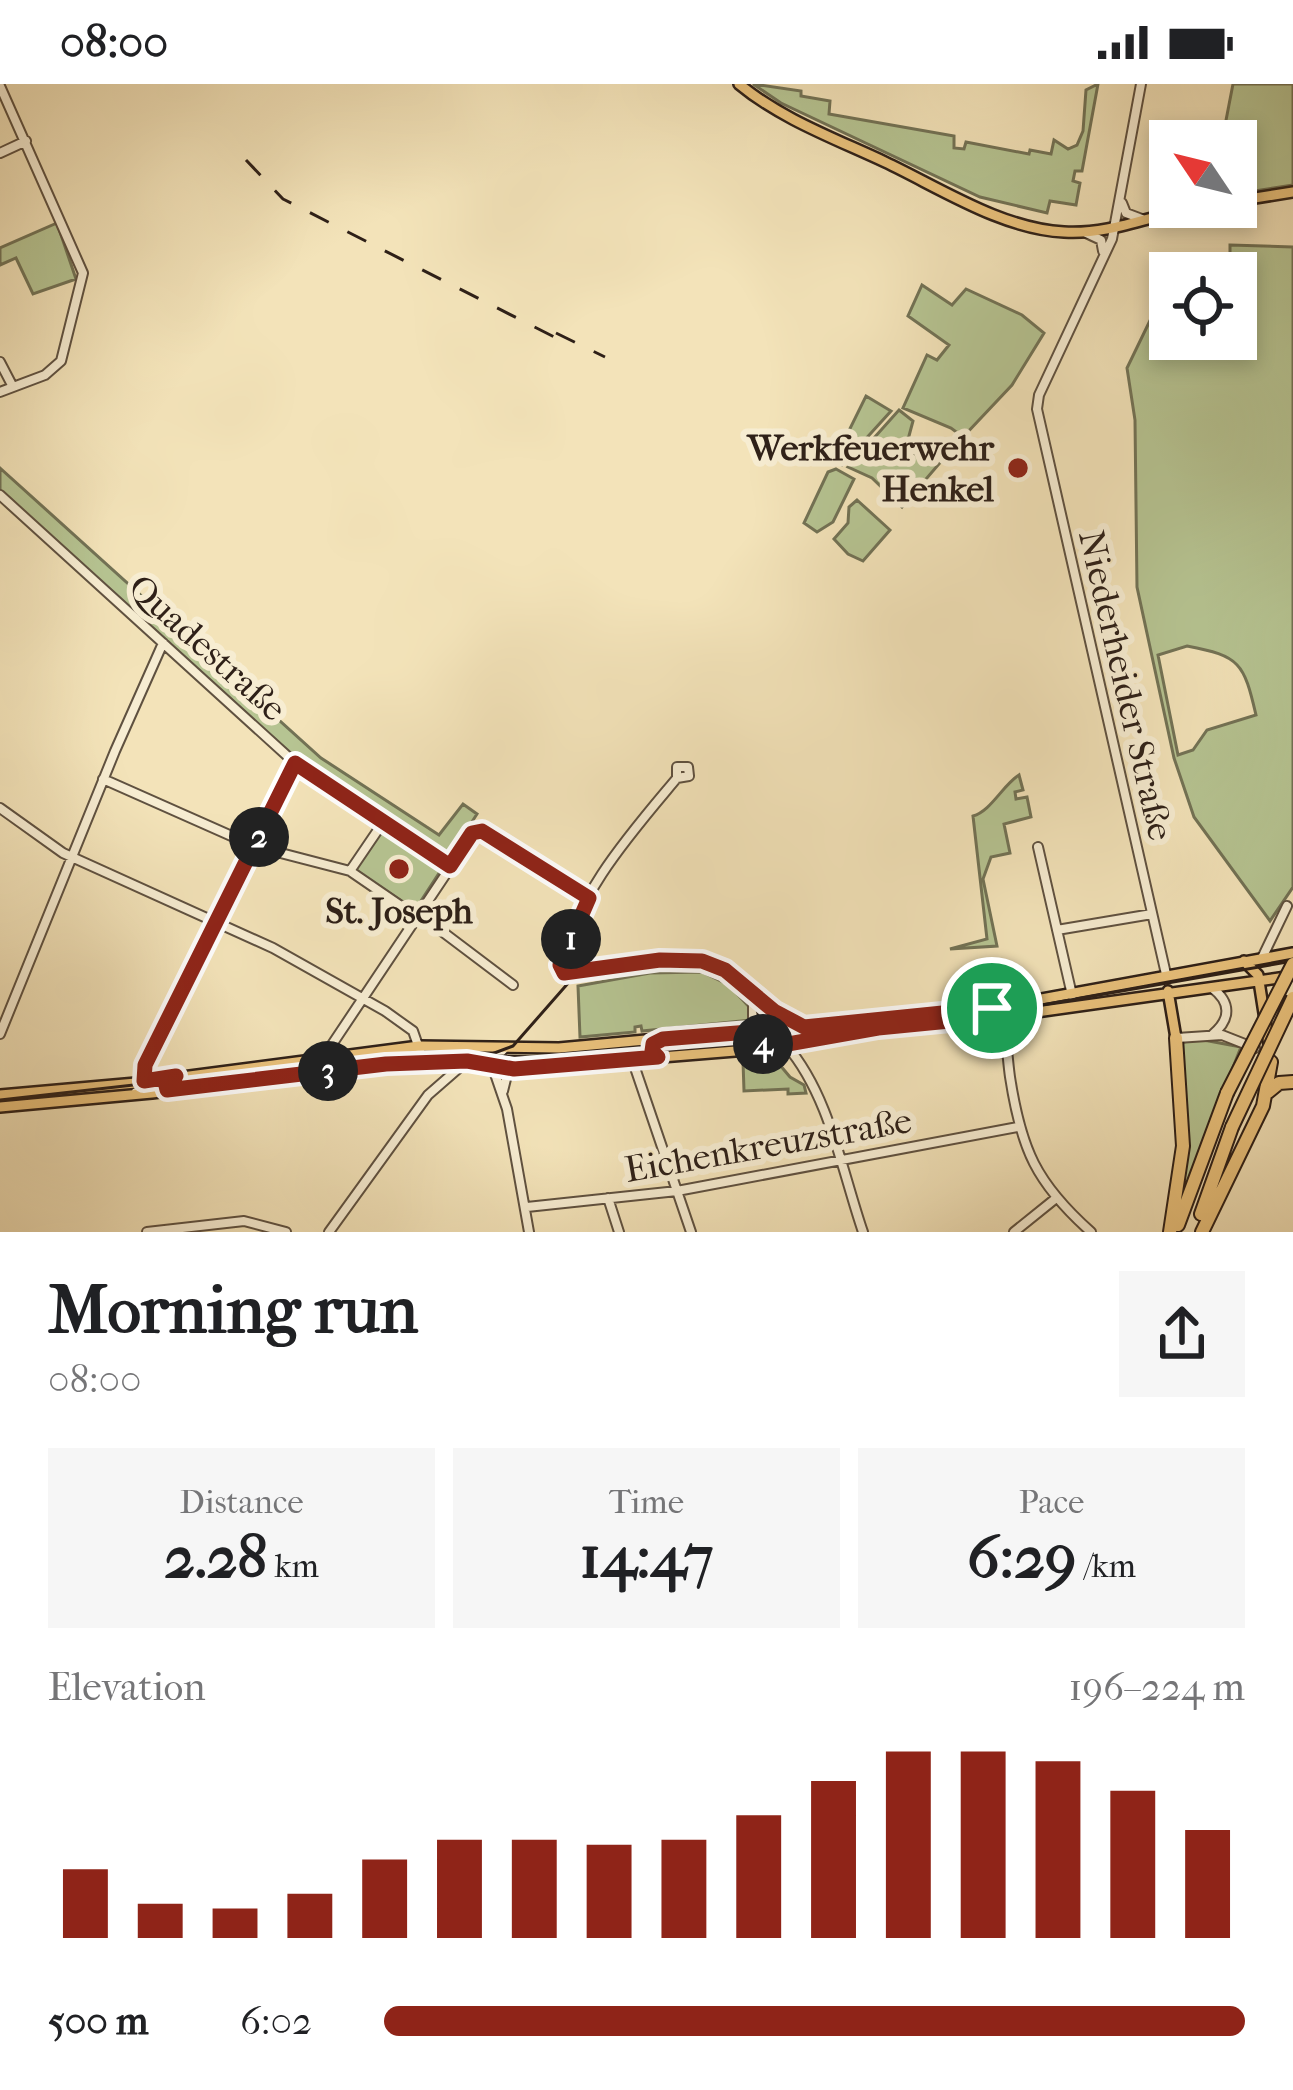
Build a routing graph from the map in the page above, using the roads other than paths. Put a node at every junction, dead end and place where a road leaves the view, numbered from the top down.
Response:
1 (739, 84) edge
2 (1141, 84) edge
3 (0, 86) edge
4 (26, 141) junction
5 (0, 153) edge
6 (1293, 192) edge
7 (1257, 198) edge
8 (1120, 201) junction
9 (1149, 218) edge
10 (1142, 219) junction
11 (1115, 227) junction
12 (1086, 233) junction
13 (1103, 258) junction
14 (0, 362) edge
15 (14, 387) junction
16 (0, 392) edge
17 (0, 495) edge
18 (163, 643) junction
19 (295, 763) junction
20 (103, 778) junction
21 (677, 778) dead end
22 (0, 808) edge
23 (383, 821) junction
24 (254, 846) junction
25 (1038, 848) dead end
26 (71, 857) junction
27 (450, 866) junction
28 (350, 871) junction
29 (589, 898) junction
30 (1287, 906) dead end
31 (1152, 914) junction
32 (418, 916) junction
33 (216, 922) junction
34 (1057, 930) junction
35 (1272, 932) junction
36 (1293, 953) edge
37 (1262, 958) junction
38 (1244, 961) junction
39 (1293, 964) edge
40 (1166, 974) junction
41 (1293, 976) edge
42 (1277, 979) junction
43 (1258, 982) junction
44 (513, 985) dead end
45 (1213, 988) junction
46 (1168, 992) junction
47 (753, 994) junction
48 (1072, 996) junction
49 (1293, 998) edge
50 (363, 999) junction
51 (992, 1008) junction
52 (774, 1011) junction
53 (1262, 1011) junction
54 (1001, 1016) junction
55 (804, 1027) junction
56 (753, 1030) junction
57 (773, 1030) junction
58 (0, 1034) edge
59 (1213, 1034) junction
60 (1182, 1037) junction
61 (663, 1039) junction
62 (333, 1043) junction
63 (786, 1045) junction
64 (419, 1046) junction
65 (506, 1048) junction
66 (756, 1048) junction
67 (340, 1055) junction
68 (658, 1057) junction
69 (323, 1058) junction
70 (632, 1059) junction
71 (467, 1061) junction
72 (1271, 1062) junction
73 (435, 1063) junction
74 (495, 1066) junction
75 (514, 1069) junction
76 (306, 1072) junction
77 (176, 1076) junction
78 (144, 1081) junction
79 (444, 1081) junction
80 (1293, 1082) edge
81 (167, 1090) junction
82 (502, 1091) junction
83 (1267, 1093) junction
84 (0, 1095) edge
85 (130, 1095) junction
86 (0, 1107) edge
87 (1018, 1127) junction
88 (838, 1159) junction
89 (677, 1191) junction
90 (608, 1198) junction
91 (1055, 1199) junction
92 (527, 1207) junction
93 (147, 1232) edge
94 (286, 1232) edge
95 (329, 1232) edge
96 (529, 1232) edge
97 (619, 1232) edge
98 (691, 1232) edge
99 (863, 1232) edge
100 (1014, 1232) edge
101 (1091, 1232) edge
102 (1173, 1232) edge
103 (1198, 1232) edge

1 - 12 main road
2 - 8 street
3 - 4 street
4 - 5 street
4 - 15 street
6 - 7 main road
8 - 10 street
8 - 11 street
9 - 10 main road
10 - 11 main road
11 - 12 main road
11 - 13 street
12 - 13 street
13 - 31 street, Niederheider Straße
14 - 15 street
15 - 16 street
17 - 18 street, Quadestraße
18 - 19 street, Quadestraße
18 - 20 street
19 - 23 street, Quadestraße
19 - 24 street
20 - 24 street
20 - 26 street
21 - 29 street
22 - 26 street
23 - 27 street, Quadestraße
23 - 28 street
24 - 28 street
24 - 33 street
25 - 34 street
26 - 33 street
26 - 58 street
27 - 29 street
27 - 32 street
28 - 32 street
29 - 47 street
30 - 35 street
31 - 34 street
31 - 40 street, Niederheider Straße
32 - 44 street
32 - 50 street
33 - 50 street
33 - 78 street
34 - 48 street
35 - 37 street
35 - 38 street
36 - 37 main road
37 - 38 main road
37 - 43 main road
38 - 40 main road
38 - 43 main road
39 - 102 highway, bridge
40 - 46 main road
40 - 48 main road
41 - 42 main road
42 - 43 main road
42 - 53 main road
43 - 45 main road
43 - 53 main road
45 - 46 main road
45 - 59 street
46 - 54 main road
46 - 60 main road
47 - 52 street
47 - 56 street
48 - 51 main road
49 - 103 highway, bridge
50 - 62 street
50 - 64 street
51 - 54 street
51 - 55 main road
52 - 55 street
52 - 57 street
53 - 72 main road
54 - 63 main road
54 - 87 street
55 - 57 main road
56 - 57 main road
56 - 61 main road
57 - 66 street
59 - 60 street
59 - 72 street
60 - 102 highway
61 - 65 main road
61 - 68 main road
62 - 67 street
62 - 69 street
63 - 66 main road
63 - 88 street
64 - 65 main road
64 - 67 main road
64 - 73 street
65 - 74 street
66 - 68 main road
67 - 69 main road
68 - 70 main road
69 - 76 main road
69 - 77 main road
70 - 75 main road
70 - 89 street
71 - 73 main road
71 - 74 main road
71 - 79 street
72 - 80 street
72 - 83 highway
73 - 76 main road
73 - 79 street
74 - 75 main road
74 - 82 street
75 - 82 street
76 - 81 main road
77 - 78 main road
77 - 81 main road
78 - 84 main road
78 - 85 street
79 - 95 street
80 - 83 highway
81 - 85 main road
82 - 92 street
83 - 103 highway
85 - 86 main road
87 - 88 street, Eichenkreuzstraße
87 - 91 street
88 - 89 street, Eichenkreuzstraße
88 - 99 street
89 - 90 street, Eichenkreuzstraße
89 - 98 street
90 - 92 street, Eichenkreuzstraße
90 - 97 street
91 - 100 street
91 - 101 street
92 - 96 street
93 - 94 street

